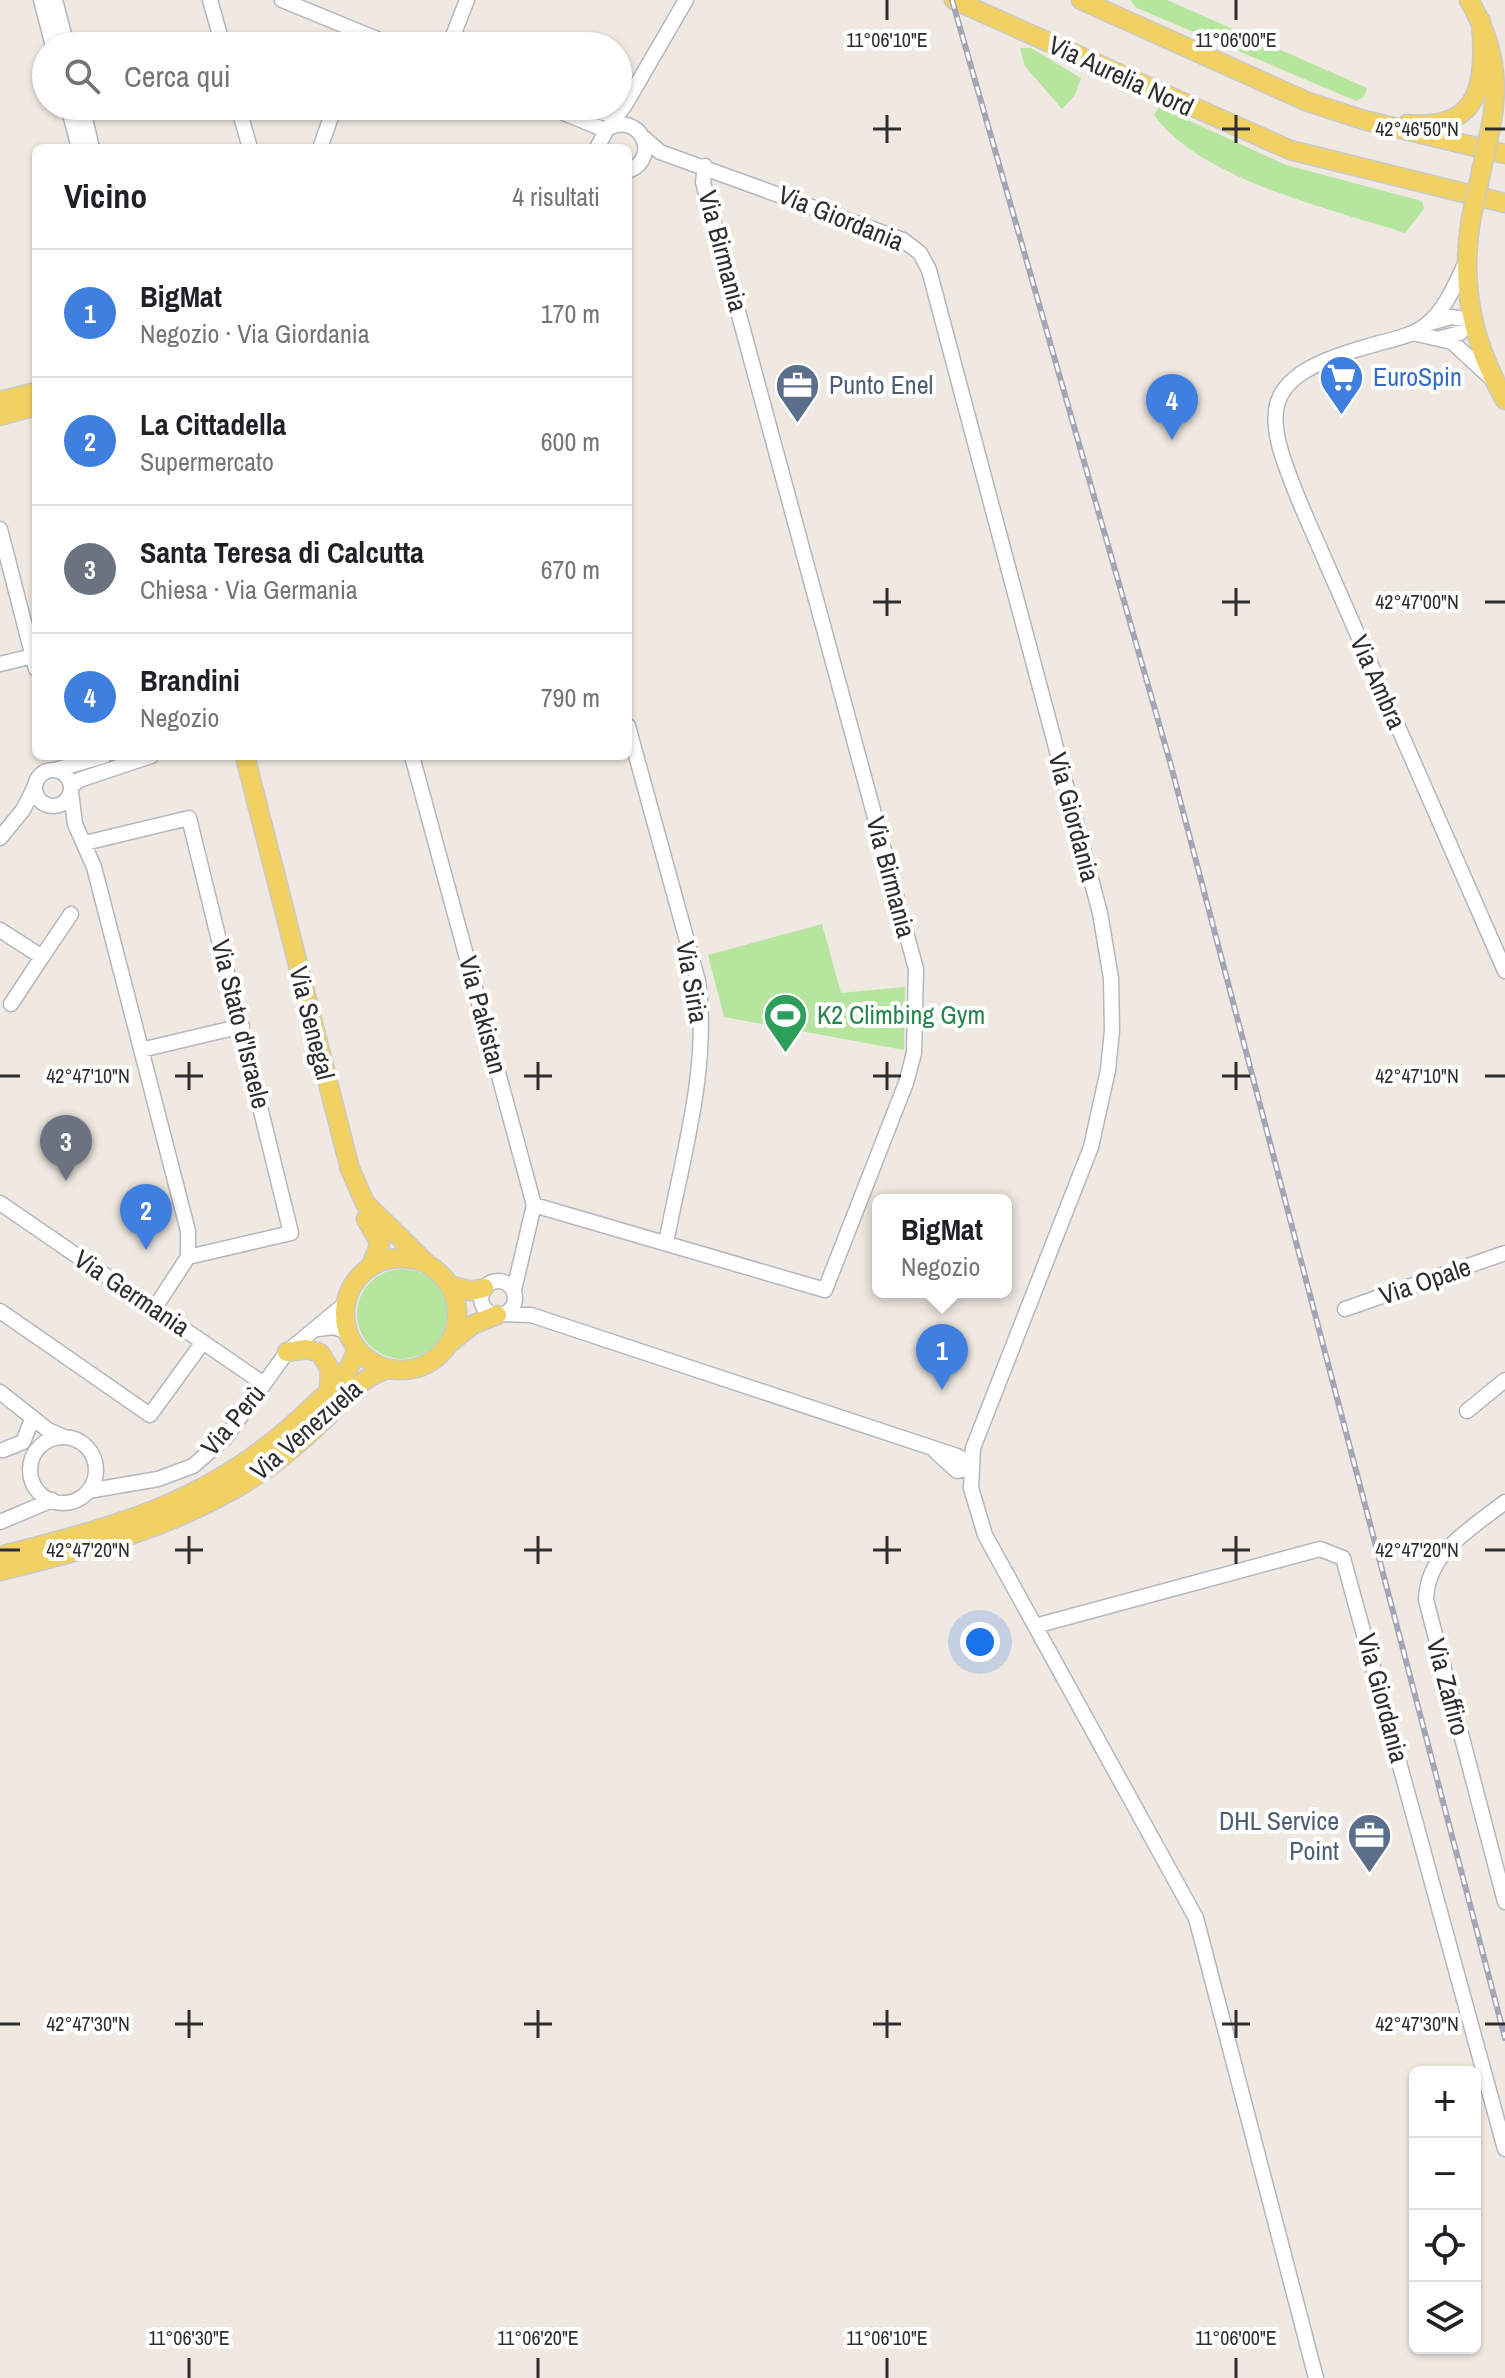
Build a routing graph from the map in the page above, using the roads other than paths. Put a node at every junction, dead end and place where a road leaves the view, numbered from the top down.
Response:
1 (41, 0) edge
2 (55, 0) edge
3 (210, 0) edge
4 (282, 0) edge
5 (467, 0) edge
6 (686, 0) edge
7 (954, 0) edge
8 (1081, 0) edge
9 (1469, 0) edge
10 (1481, 21) junction
11 (49, 32) edge
12 (63, 32) edge
13 (219, 32) edge
14 (344, 32) edge
15 (454, 32) edge
16 (632, 91) edge
17 (72, 120) edge
18 (85, 120) edge
19 (242, 120) edge
20 (330, 120) edge
21 (578, 120) edge
22 (589, 120) edge
23 (613, 120) edge
24 (630, 120) edge
25 (1364, 120) junction
26 (633, 126) junction
27 (606, 129) junction
28 (644, 138) junction
29 (78, 144) edge
30 (91, 144) edge
31 (249, 144) edge
32 (321, 144) edge
33 (593, 144) edge
34 (598, 144) edge
35 (1505, 154) edge
36 (671, 156) junction
37 (705, 166) junction
38 (634, 168) edge
39 (1505, 203) edge
40 (1465, 264) junction
41 (1471, 320) junction
42 (1427, 325) junction
43 (1413, 333) junction
44 (1440, 338) junction
45 (1495, 381) junction
46 (32, 393) edge
47 (1505, 400) edge
48 (0, 401) edge
49 (32, 407) edge
50 (0, 416) edge
51 (0, 529) edge
52 (32, 654) edge
53 (32, 662) edge
54 (0, 664) edge
55 (632, 741) edge
56 (43, 760) edge
57 (94, 760) edge
58 (139, 760) edge
59 (235, 760) edge
60 (246, 760) edge
61 (413, 760) edge
62 (66, 772) edge
63 (38, 780) junction
64 (49, 805) junction
65 (16, 817) junction
66 (75, 824) junction
67 (0, 838) edge
68 (85, 843) junction
69 (71, 914) dead end
70 (0, 930) edge
71 (42, 957) junction
72 (1505, 971) edge
73 (11, 1004) dead end
74 (242, 1026) junction
75 (141, 1050) junction
76 (0, 1203) edge
77 (534, 1205) junction
78 (666, 1243) junction
79 (1505, 1253) edge
80 (188, 1257) junction
81 (427, 1264) junction
82 (371, 1266) junction
83 (449, 1285) junction
84 (512, 1286) junction
85 (484, 1288) junction
86 (346, 1303) junction
87 (154, 1309) junction
88 (1345, 1309) dead end
89 (0, 1311) edge
90 (501, 1315) junction
91 (531, 1315) junction
92 (314, 1330) junction
93 (352, 1340) junction
94 (203, 1342) junction
95 (451, 1342) junction
96 (287, 1352) junction
97 (388, 1369) junction
98 (1505, 1380) edge
99 (264, 1384) junction
100 (329, 1390) junction
101 (0, 1392) edge
102 (1467, 1411) dead end
103 (28, 1416) junction
104 (64, 1437) junction
105 (2, 1448) edge
106 (36, 1450) junction
107 (94, 1460) junction
108 (961, 1465) junction
109 (31, 1477) junction
110 (134, 1482) junction
111 (88, 1491) junction
112 (52, 1500) junction
113 (1505, 1502) edge
114 (6, 1518) edge
115 (0, 1556) edge
116 (0, 1571) edge
117 (1035, 1626) junction
118 (1505, 1902) edge
119 (1505, 2149) edge
120 (1316, 2378) edge

1 - 11 street
2 - 12 street
3 - 13 street
4 - 14 street
5 - 15 street
6 - 16 street
7 - 39 main road, Via Aurelia Nord
8 - 25 main road, Via Aurelia Nord
9 - 10 main road
10 - 25 main road
10 - 40 main road, bridge
17 - 29 street
18 - 30 street
19 - 31 street
20 - 32 street
21 - 33 street
22 - 27 street
23 - 27 street
24 - 26 street
25 - 35 main road, Via Aurelia Nord
26 - 27 street
26 - 28 street, Via Giordania
27 - 34 street
28 - 36 street, Via Giordania
28 - 38 street
36 - 37 street, Via Giordania
36 - 38 street
37 - 78 street, Via Birmania
37 - 108 street, Via Giordania
40 - 41 main road
40 - 42 street
41 - 42 street
41 - 44 street
41 - 45 main road
42 - 43 street
43 - 44 street
43 - 72 street, Via Ambra
44 - 45 street
45 - 47 main road
46 - 48 main road
49 - 50 main road
51 - 52 street
53 - 54 street
55 - 78 street, Via Siria
56 - 63 street
57 - 62 street
58 - 62 street
59 - 82 main road, Via Senegal
60 - 81 main road, Via Senegal
61 - 77 street, Via Pakistan
62 - 63 street
62 - 64 street
62 - 66 street
63 - 64 street
63 - 65 street
64 - 65 street
64 - 66 street
65 - 67 street
66 - 68 street
68 - 74 street, Via Stato d'Israele
68 - 75 street
69 - 71 street
70 - 71 street
71 - 73 street
74 - 75 street
74 - 80 street, Via Stato d'Israele
75 - 80 street
76 - 87 street, Via Germania
77 - 78 street, Via Birmania
77 - 84 street
79 - 88 street, Via Opale
80 - 87 street
81 - 82 main road
81 - 83 main road
82 - 86 main road
83 - 85 main road
83 - 95 main road
84 - 85 street
84 - 90 street
84 - 91 street
85 - 90 street
86 - 92 street, Via Perù
86 - 93 main road
87 - 94 street, Via Germania
89 - 94 street
90 - 91 street
90 - 95 main road, Via Venezuela
91 - 108 street
92 - 93 street
92 - 96 street, Via Perù
93 - 97 main road, Via Venezuela
93 - 100 main road, Via Venezuela
94 - 99 street, Via Germania
95 - 97 main road, Via Venezuela
96 - 99 street, Via Perù
96 - 100 main road
97 - 116 main road, Via Venezuela
98 - 102 street
99 - 110 street, Via Perù
100 - 115 main road, Via Venezuela
101 - 103 street
103 - 104 street
103 - 105 street
103 - 106 street
104 - 106 street
104 - 107 street
105 - 106 street
105 - 109 street
106 - 109 street
107 - 110 street
107 - 111 street
108 - 117 street, Via Giordania
109 - 112 street
109 - 114 street
110 - 111 street, Via Perù
111 - 112 street, Via Perù
112 - 114 street, Via Perù
113 - 118 street, Via Zaffiro
117 - 119 street, Via Giordania
117 - 120 street, Via Giordania

